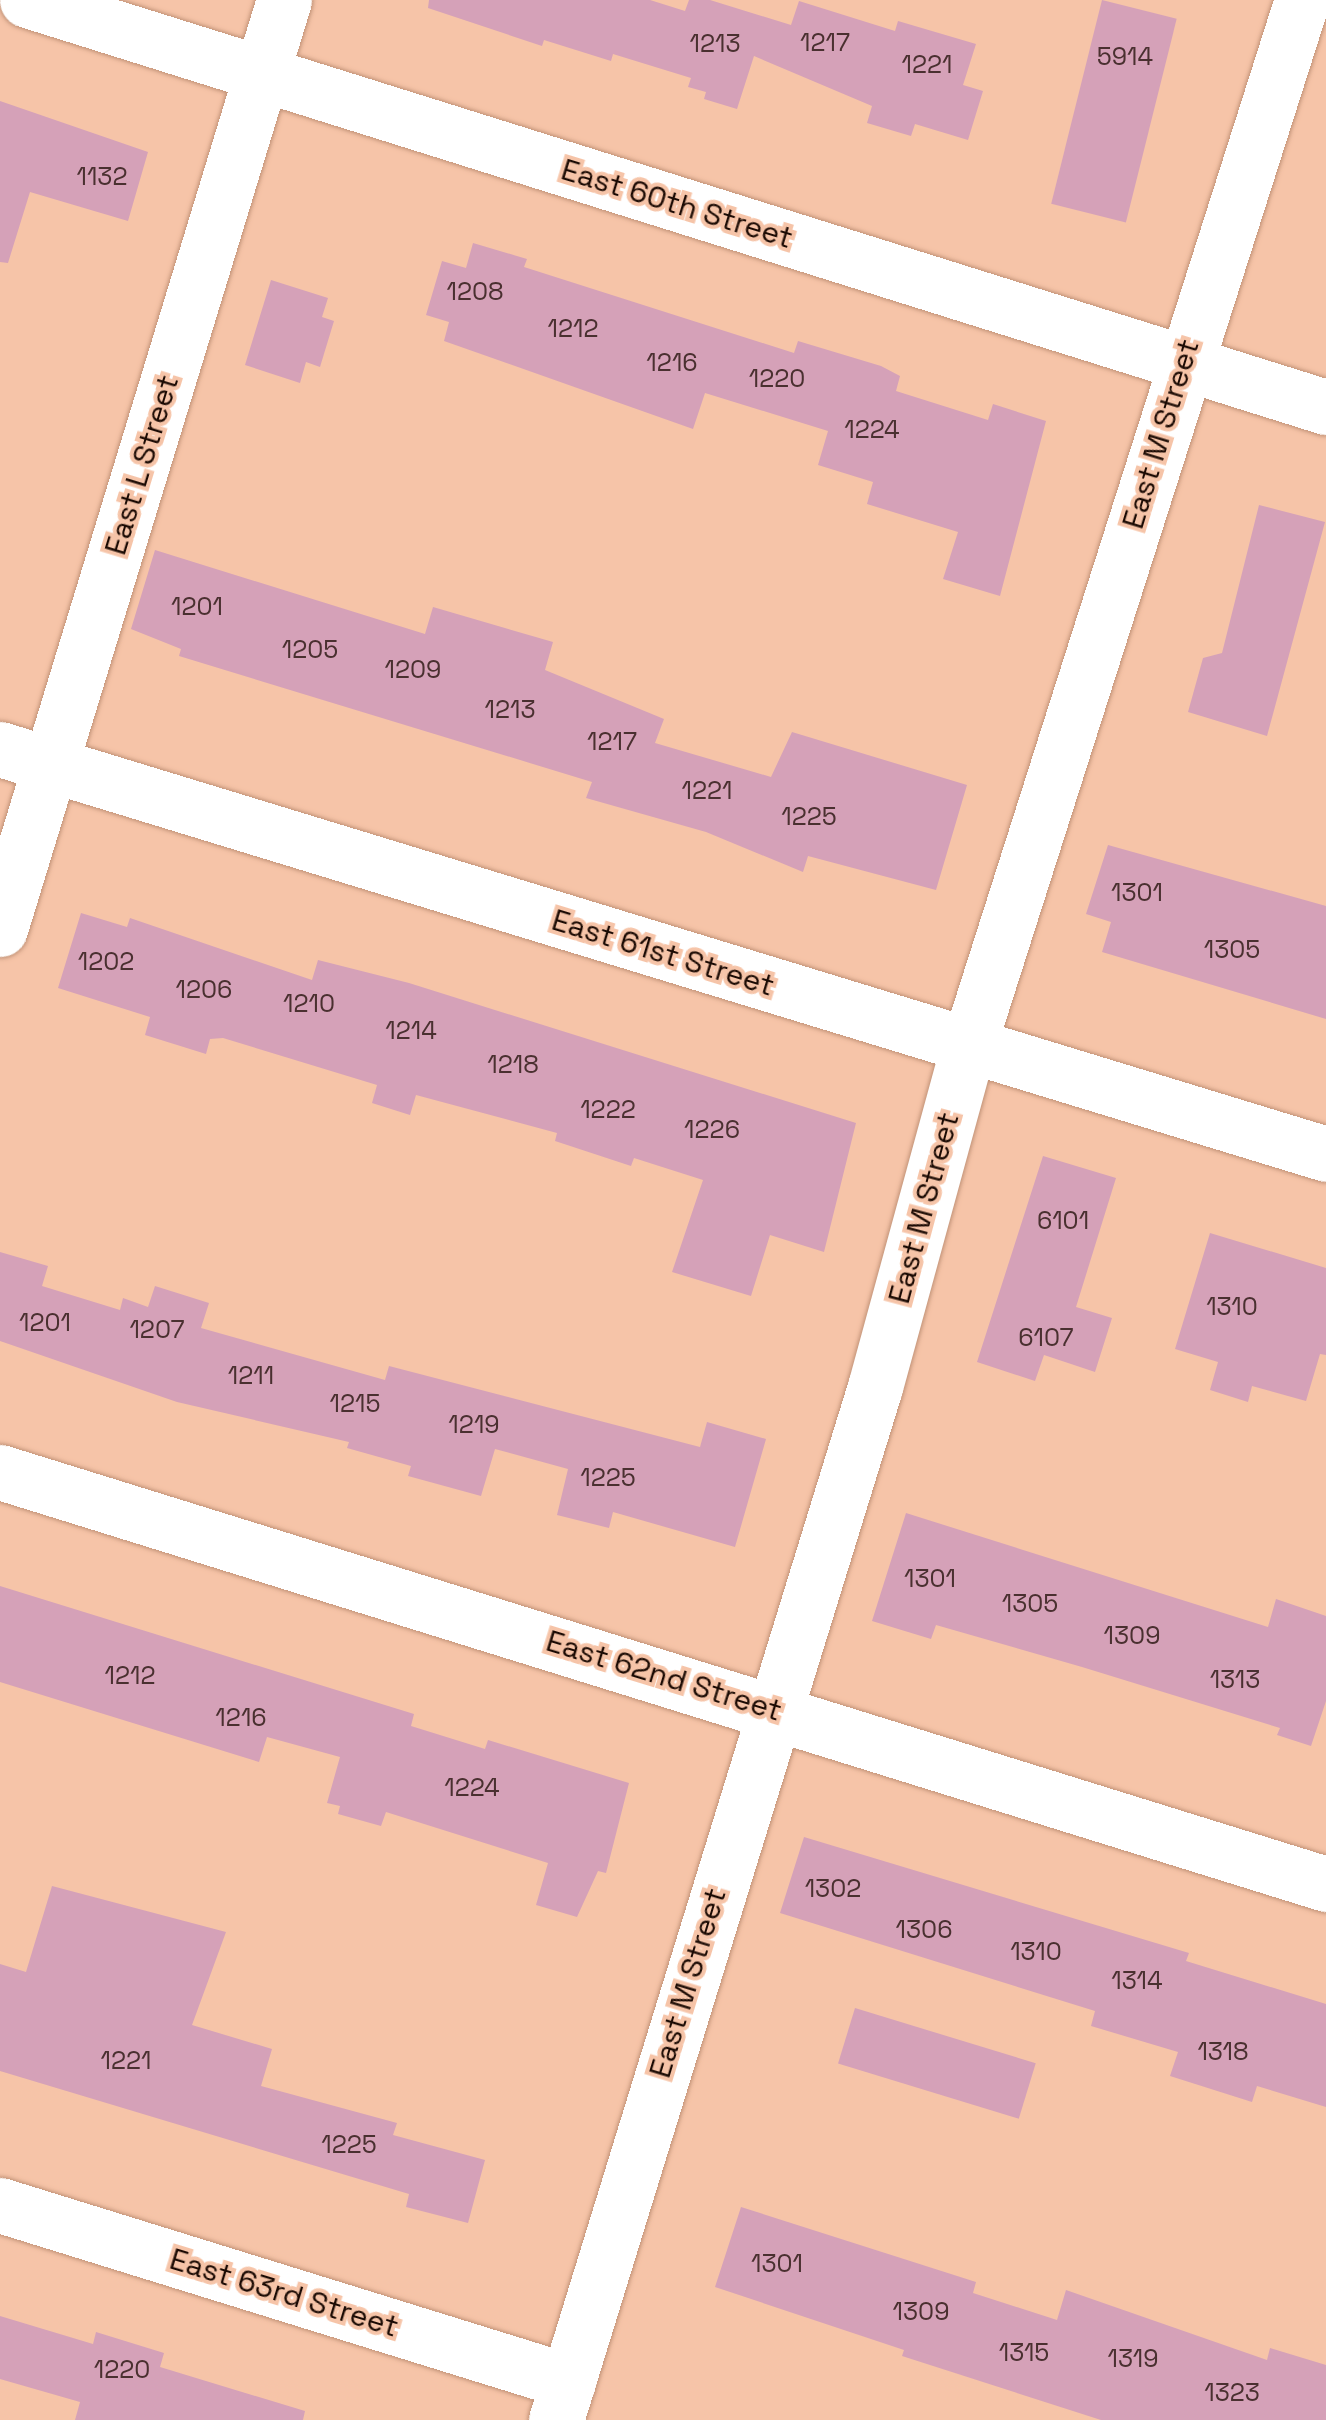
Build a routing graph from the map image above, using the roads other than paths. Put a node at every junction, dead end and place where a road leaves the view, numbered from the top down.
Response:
1 (28, 0) edge
2 (284, 0) edge
3 (1302, 0) edge
4 (262, 74) junction
5 (1182, 362) junction
6 (1326, 407) edge
7 (25, 757) edge
8 (0, 929) edge
9 (968, 1047) junction
10 (1326, 1154) edge
11 (0, 1472) edge
12 (772, 1709) junction
13 (1326, 1884) edge
14 (0, 2205) edge
15 (562, 2400) edge

1 - 4 street, East 60th Street
2 - 4 street, East L Street
3 - 5 street, East M Street
4 - 5 street, East 60th Street
4 - 7 street, East L Street
5 - 6 street, East 60th Street
5 - 9 street, East M Street
7 - 8 street, East L Street
7 - 9 street, East 61st Street
9 - 10 street, East 61st Street
9 - 12 street, East M Street
11 - 12 street, East 62nd Street
12 - 13 street, East 62nd Street
12 - 15 street, East M Street
14 - 15 street, East 63rd Street

